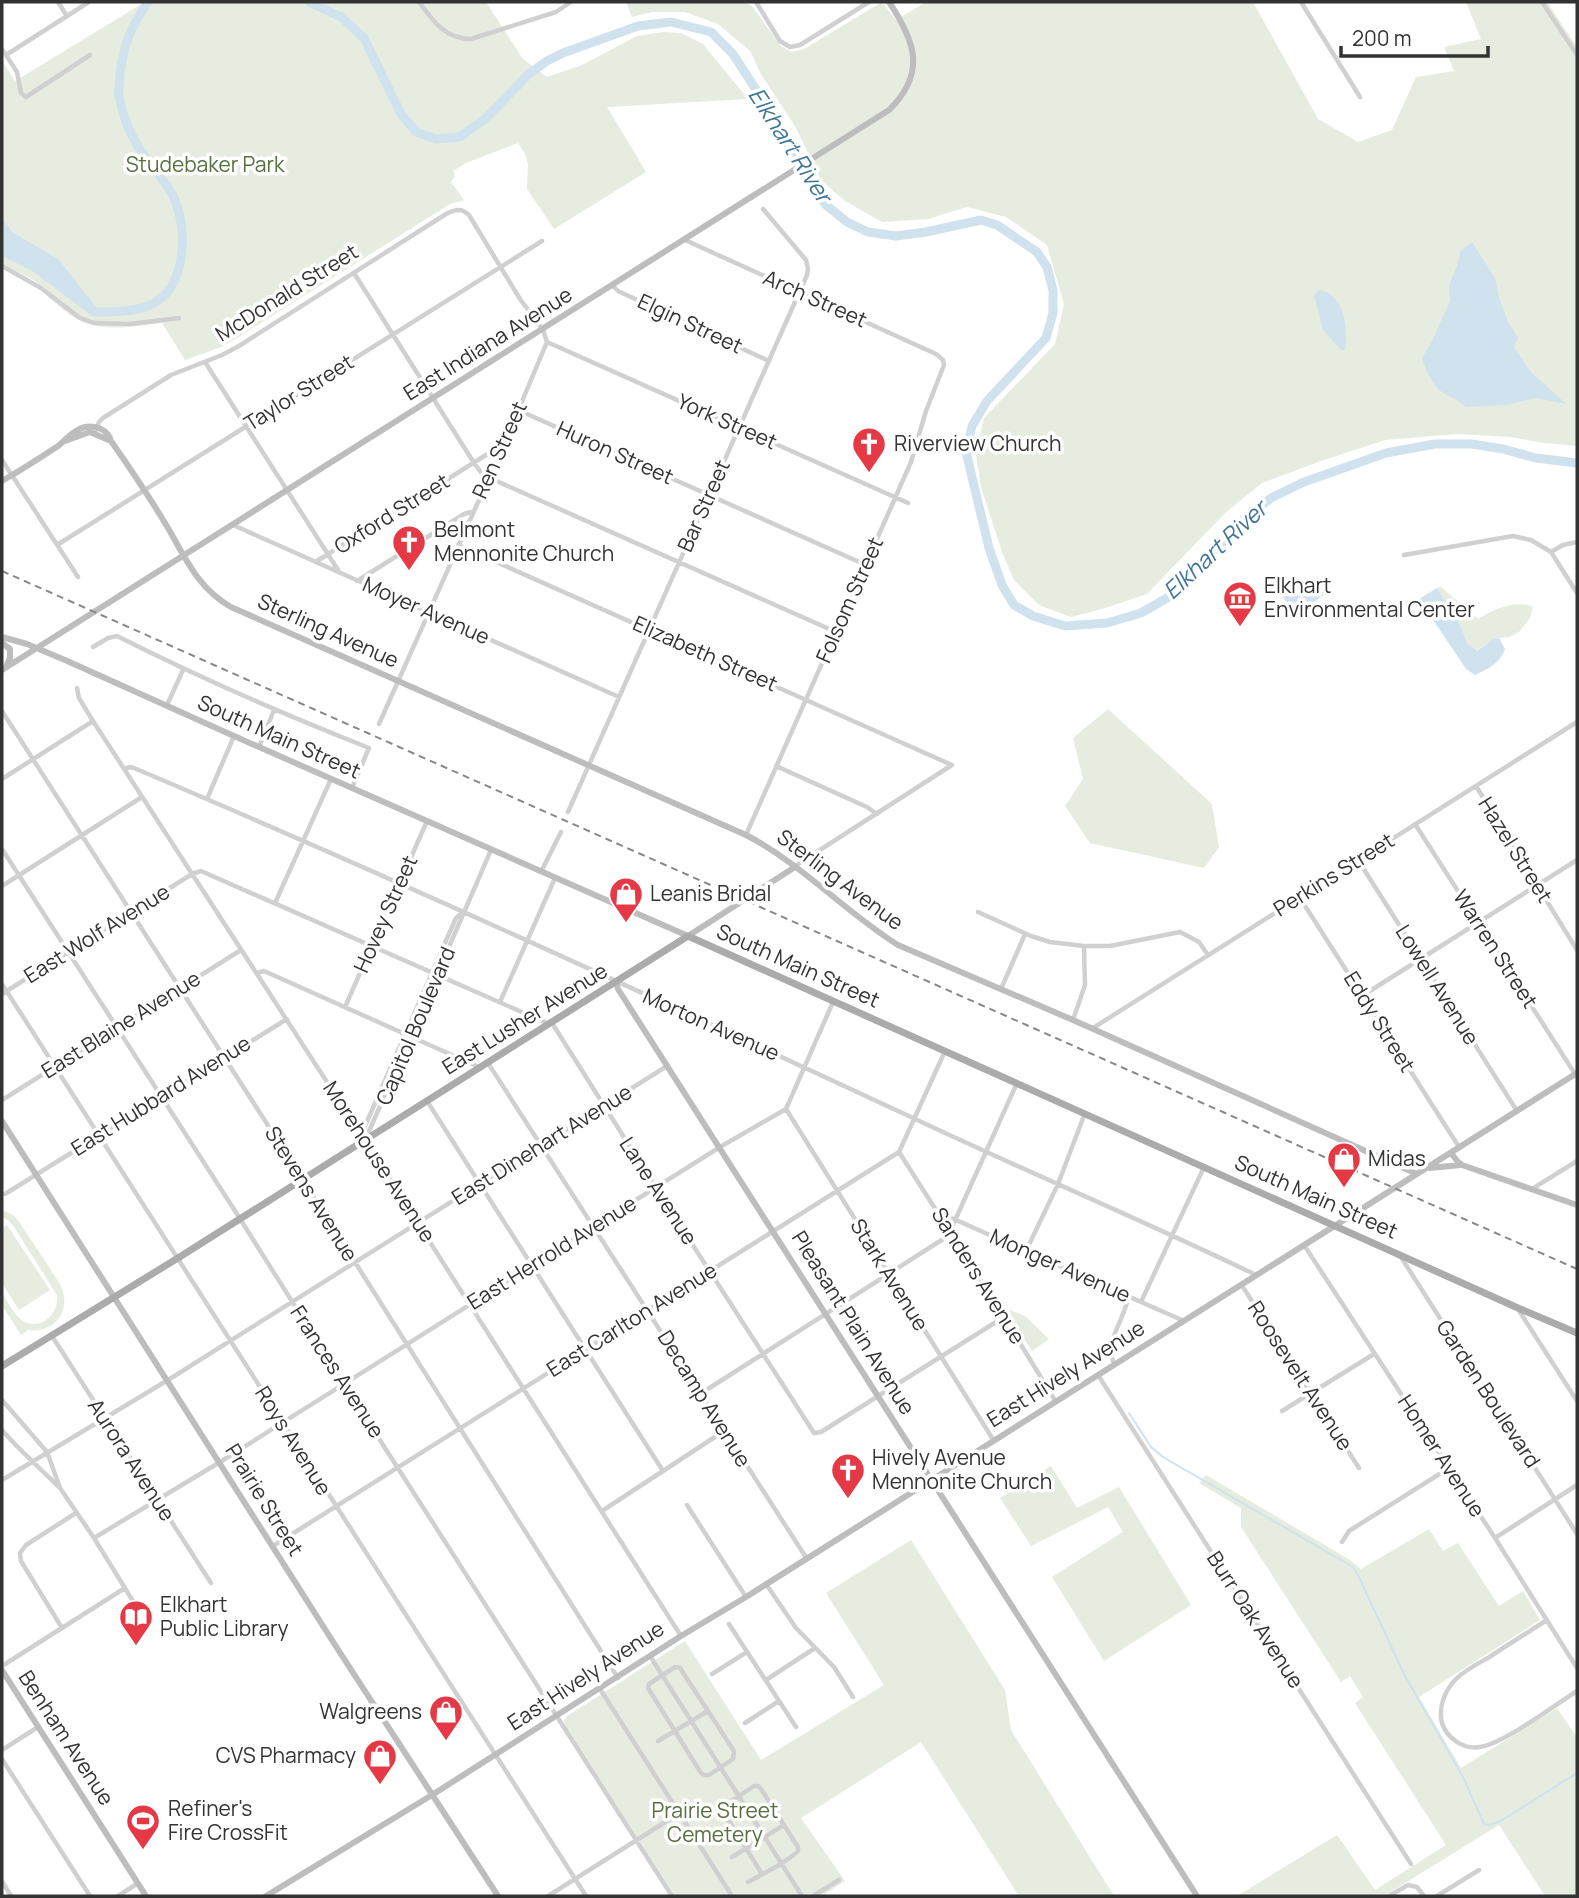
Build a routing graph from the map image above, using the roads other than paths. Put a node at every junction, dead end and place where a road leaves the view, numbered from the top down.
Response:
1 (58, 2) edge
2 (89, 2) edge
3 (419, 2) edge
4 (571, 2) edge
5 (756, 2) edge
6 (869, 2) edge
7 (889, 2) edge
8 (1301, 2) edge
9 (1542, 2) edge
10 (67, 16) junction
11 (2, 49) edge
12 (6, 55) junction
13 (90, 55) dead end
14 (1577, 55) edge
15 (1360, 97) dead end
16 (763, 209) dead end
17 (685, 240) junction
18 (542, 242) dead end
19 (2, 266) edge
20 (500, 267) junction
21 (354, 273) junction
22 (612, 286) junction
23 (800, 293) junction
24 (178, 318) dead end
25 (543, 330) junction
26 (393, 334) junction
27 (547, 342) junction
28 (943, 360) joint
29 (769, 361) junction
30 (205, 362) junction
31 (433, 399) junction
32 (518, 410) junction
33 (245, 426) junction
34 (738, 428) junction
35 (96, 430) junction
36 (504, 444) junction
37 (2, 460) edge
38 (474, 463) junction
39 (12, 475) junction
40 (488, 478) junction
41 (2, 481) edge
42 (144, 491) junction
43 (287, 491) junction
44 (709, 494) junction
45 (895, 497) junction
46 (908, 503) dead end
47 (472, 512) junction
48 (233, 525) junction
49 (1577, 542) edge
50 (57, 545) junction
51 (458, 545) junction
52 (1551, 552) junction
53 (328, 554) junction
54 (1404, 555) dead end
55 (183, 556) junction
56 (316, 561) junction
57 (679, 562) junction
58 (866, 565) junction
59 (339, 572) junction
60 (78, 578) dead end
61 (357, 581) junction
62 (1577, 593) edge
63 (428, 612) junction
64 (649, 630) junction
65 (836, 632) junction
66 (2, 637) edge
67 (2, 643) edge
68 (93, 647) dead end
69 (37, 648) junction
70 (4, 669) edge
71 (183, 670) junction
72 (398, 681) junction
73 (77, 688) dead end
74 (619, 697) junction
75 (806, 699) junction
76 (166, 706) junction
77 (274, 710) junction
78 (2, 712) edge
79 (93, 721) junction
80 (1577, 722) edge
81 (379, 724) dead end
82 (234, 736) junction
83 (259, 747) junction
84 (33, 759) junction
85 (952, 765) joint
86 (589, 766) junction
87 (776, 766) junction
88 (124, 769) junction
89 (2, 779) edge
90 (331, 779) junction
91 (1476, 786) junction
92 (352, 788) junction
93 (142, 797) junction
94 (207, 799) junction
95 (568, 812) dead end
96 (877, 814) junction
97 (427, 821) junction
98 (1415, 824) junction
99 (561, 832) dead end
100 (82, 835) junction
101 (746, 835) junction
102 (303, 841) junction
103 (2, 849) edge
104 (491, 850) junction
105 (1358, 860) junction
106 (1577, 860) edge
107 (795, 867) junction
108 (541, 872) junction
109 (192, 874) junction
110 (19, 875) junction
111 (555, 878) junction
112 (399, 884) junction
113 (1537, 885) junction
114 (2, 886) edge
115 (1300, 898) junction
116 (275, 902) junction
117 (131, 912) junction
118 (463, 912) junction
119 (978, 912) dead end
120 (1478, 922) junction
121 (1025, 934) junction
122 (688, 936) junction
123 (527, 940) junction
124 (372, 946) junction
125 (1084, 946) junction
126 (241, 950) junction
127 (1577, 950) edge
128 (69, 952) junction
129 (1208, 955) junction
130 (1420, 959) junction
131 (257, 973) junction
132 (435, 973) junction
133 (616, 982) junction
134 (2, 984) edge
135 (179, 989) junction
136 (1001, 989) junction
137 (4, 993) edge
138 (1362, 996) junction
139 (833, 1001) junction
140 (500, 1002) junction
141 (345, 1007) junction
142 (287, 1019) junction
143 (1073, 1020) junction
144 (551, 1023) junction
145 (117, 1028) junction
146 (1091, 1029) junction
147 (408, 1035) junction
148 (945, 1051) junction
149 (223, 1057) junction
150 (484, 1065) junction
151 (667, 1066) junction
152 (54, 1067) junction
153 (804, 1067) junction
154 (1576, 1073) edge
155 (1017, 1083) junction
156 (161, 1097) junction
157 (2, 1100) edge
158 (427, 1101) junction
159 (604, 1106) junction
160 (786, 1109) junction
161 (1517, 1111) junction
162 (1085, 1113) junction
163 (915, 1119) junction
164 (2, 1121) edge
165 (98, 1136) junction
166 (365, 1140) junction
167 (541, 1145) junction
168 (720, 1147) junction
169 (1459, 1147) junction
170 (899, 1152) junction
171 (986, 1152) junction
172 (1451, 1153) junction
173 (1577, 1161) edge
174 (1462, 1165) junction
175 (1204, 1166) junction
176 (1425, 1168) junction
177 (1417, 1174) junction
178 (36, 1175) junction
179 (303, 1180) junction
180 (479, 1184) junction
181 (1058, 1184) junction
182 (656, 1188) junction
183 (1532, 1189) junction
184 (836, 1191) junction
185 (5, 1194) dead end
186 (1577, 1205) edge
187 (937, 1211) junction
188 (240, 1219) junction
189 (955, 1219) junction
190 (417, 1223) junction
191 (1335, 1225) junction
192 (593, 1227) junction
193 (774, 1231) junction
194 (950, 1231) junction
195 (1172, 1234) junction
196 (1304, 1245) junction
197 (1027, 1251) junction
198 (1399, 1254) junction
199 (178, 1258) junction
200 (354, 1263) junction
201 (532, 1266) junction
202 (709, 1271) junction
203 (889, 1274) junction
204 (1256, 1275) junction
205 (1241, 1284) junction
206 (115, 1297) junction
207 (1128, 1297) junction
208 (292, 1302) junction
209 (1141, 1302) junction
210 (469, 1304) junction
211 (1518, 1308) junction
212 (647, 1310) junction
213 (826, 1314) junction
214 (1004, 1317) junction
215 (1184, 1321) junction
216 (1577, 1333) edge
217 (52, 1336) junction
218 (230, 1341) junction
219 (407, 1345) junction
220 (586, 1350) junction
221 (764, 1353) junction
222 (1374, 1354) junction
223 (941, 1357) junction
224 (1115, 1365) junction
225 (2, 1366) edge
226 (1098, 1375) junction
227 (168, 1380) junction
228 (344, 1384) junction
229 (524, 1388) junction
230 (1311, 1393) junction
231 (700, 1394) junction
232 (878, 1395) junction
233 (2, 1400) edge
234 (1577, 1401) edge
235 (1056, 1402) junction
236 (1282, 1411) dead end
237 (104, 1418) junction
238 (282, 1422) junction
239 (460, 1429) junction
240 (2, 1430) edge
241 (724, 1431) junction
242 (994, 1441) junction
243 (47, 1452) junction
244 (33, 1461) junction
245 (220, 1462) junction
246 (398, 1467) junction
247 (1359, 1468) dead end
248 (1449, 1468) junction
249 (663, 1471) junction
250 (2, 1480) edge
251 (932, 1480) junction
252 (1577, 1485) edge
253 (60, 1488) junction
254 (1555, 1499) junction
255 (157, 1500) junction
256 (687, 1505) dead end
257 (335, 1507) junction
258 (602, 1511) junction
259 (76, 1513) junction
260 (1577, 1534) edge
261 (94, 1538) junction
262 (1495, 1538) junction
263 (1342, 1542) dead end
264 (272, 1547) junction
265 (807, 1559) junction
266 (211, 1583) dead end
267 (766, 1584) junction
268 (125, 1588) junction
269 (746, 1597) junction
270 (144, 1619) dead end
271 (1547, 1620) junction
272 (729, 1624) dead end
273 (62, 1628) junction
274 (681, 1636) junction
275 (816, 1648) junction
276 (747, 1652) junction
277 (650, 1656) junction
278 (2, 1668) edge
279 (1577, 1668) edge
280 (712, 1674) dead end
281 (662, 1676) junction
282 (618, 1678) junction
283 (766, 1680) junction
284 (600, 1689) junction
285 (1577, 1691) edge
286 (853, 1696) dead end
287 (779, 1701) junction
288 (708, 1711) junction
289 (557, 1716) junction
290 (691, 1721) junction
291 (745, 1723) dead end
292 (38, 1727) junction
293 (796, 1727) dead end
294 (675, 1731) junction
295 (658, 1741) dead end
296 (2, 1750) edge
297 (495, 1756) junction
298 (2, 1759) edge
299 (721, 1767) junction
300 (432, 1795) junction
301 (739, 1797) junction
302 (696, 1802) dead end
303 (720, 1808) junction
304 (679, 1813) junction
305 (706, 1817) dead end
306 (784, 1825) junction
307 (765, 1838) junction
308 (636, 1840) junction
309 (747, 1849) junction
310 (732, 1857) dead end
311 (781, 1863) junction
312 (1411, 1864) dead end
313 (1479, 1870) dead end
314 (762, 1874) junction
315 (575, 1879) junction
316 (839, 1880) dead end
317 (2, 1881) edge
318 (748, 1882) dead end
319 (138, 1883) junction
320 (11, 1896) edge
321 (90, 1896) edge
322 (118, 1896) edge
323 (146, 1896) edge
324 (266, 1896) edge
325 (498, 1896) edge
326 (548, 1896) edge
327 (586, 1896) edge
328 (672, 1896) edge
329 (732, 1896) edge
330 (803, 1896) edge
331 (813, 1896) edge
332 (1197, 1896) edge
333 (1389, 1896) edge
334 (1424, 1896) edge
335 (1437, 1896) edge

1 - 10 street
2 - 10 street
3 - 4 street
5 - 6 street
7 - 17 street, East Indiana Avenue
8 - 15 street
9 - 14 street
10 - 12 street
11 - 12 street
12 - 13 street
16 - 23 street, Bar Street
17 - 22 street, East Indiana Avenue
17 - 23 street, Arch Street
18 - 20 street, Taylor Street
19 - 24 street
20 - 21 street, McDonald Street
20 - 25 street
20 - 26 street, Taylor Street
21 - 26 street
21 - 30 street, McDonald Street
22 - 25 street, East Indiana Avenue
22 - 29 street, Elgin Street
23 - 28 street, Arch Street
23 - 29 street, Bar Street
25 - 27 street
25 - 31 street, East Indiana Avenue
26 - 31 street
26 - 33 street, Taylor Street
27 - 32 street, Ren Street
27 - 34 street, York Street
28 - 45 street, Folsom Street
29 - 34 street, Bar Street
30 - 33 street
30 - 35 street, McDonald Street
31 - 38 street
31 - 43 street, East Indiana Avenue
32 - 36 street, Ren Street
32 - 44 street, Huron Street
33 - 42 street, Taylor Street
33 - 43 street
34 - 44 street, Bar Street
34 - 45 street, York Street
35 - 39 street, McDonald Street
35 - 42 street, Sterling Avenue
36 - 38 street, Oxford Street
36 - 40 street, Ren Street
37 - 39 street
38 - 40 street
38 - 53 street, Oxford Street
39 - 41 street, McDonald Street
39 - 50 street
40 - 47 street, Ren Street
40 - 57 street
42 - 50 street, Taylor Street
42 - 55 street, Sterling Avenue
43 - 48 street, East Indiana Avenue
43 - 53 street
44 - 57 street, Bar Street
44 - 58 street, Huron Street
45 - 46 street, York Street
45 - 58 street, Folsom Street
47 - 51 street, Ren Street
47 - 61 street
48 - 55 street, East Indiana Avenue
48 - 56 street, Moyer Avenue
49 - 52 street
50 - 60 street
51 - 63 street, Ren Street
51 - 64 street, Elizabeth Street
52 - 54 street
52 - 62 street
53 - 56 street, Oxford Street
53 - 59 street
55 - 69 street, East Indiana Avenue
55 - 72 street, Sterling Avenue
56 - 59 street, Moyer Avenue
57 - 64 street, Bar Street
57 - 65 street
58 - 65 street, Folsom Street
59 - 61 street, Moyer Avenue
61 - 63 street, Moyer Avenue
63 - 72 street, Ren Street
63 - 74 street, Moyer Avenue
64 - 74 street, Bar Street
64 - 75 street, Elizabeth Street
65 - 75 street, Folsom Street
66 - 69 street, South Main Street
67 - 70 street
68 - 71 street
69 - 70 street, East Indiana Avenue
69 - 76 street, South Main Street
71 - 76 street
71 - 77 street
72 - 81 street, Ren Street
72 - 86 street, Sterling Avenue
73 - 79 street, Morehouse Avenue
74 - 86 street, Bar Street
75 - 85 street, Elizabeth Street
75 - 87 street, Folsom Street
76 - 82 street, South Main Street
77 - 83 street
77 - 92 street
78 - 84 street, Stevens Avenue
79 - 84 street
79 - 88 street, Morehouse Avenue
80 - 91 street, Perkins Street
82 - 83 street, South Main Street
82 - 94 street
83 - 90 street, South Main Street
84 - 89 street
84 - 100 street, Stevens Avenue
85 - 96 street, East Lusher Avenue
86 - 95 street, Bar Street
86 - 101 street, Sterling Avenue
87 - 96 street
87 - 101 street, Folsom Street
88 - 93 street, Morehouse Avenue
88 - 94 street, Morton Avenue
90 - 92 street, South Main Street
90 - 102 street
91 - 98 street, Perkins Street
91 - 113 street, Hazel Street
92 - 97 street, South Main Street
93 - 100 street
93 - 109 street, Morehouse Avenue
94 - 102 street, Morton Avenue
96 - 107 street, East Lusher Avenue
97 - 104 street, South Main Street
97 - 112 street, Hovey Street
98 - 105 street, Perkins Street
98 - 120 street, Warren Street
99 - 108 street
100 - 110 street
100 - 117 street, Stevens Avenue
101 - 107 street, Sterling Avenue
102 - 112 street, Morton Avenue
102 - 116 street
103 - 110 street, Frances Avenue
104 - 108 street, South Main Street
104 - 118 street, Capitol Boulevard
105 - 115 street, Perkins Street
105 - 130 street, Lowell Avenue
106 - 113 street
107 - 122 street, East Lusher Avenue
107 - 136 street, Sterling Avenue
108 - 111 street, South Main Street
109 - 116 street
109 - 117 street, East Wolf Avenue
109 - 126 street, Morehouse Avenue
110 - 114 street
110 - 128 street, Frances Avenue
111 - 122 street, South Main Street
111 - 123 street
112 - 118 street, Morton Avenue
112 - 124 street, Hovey Street
113 - 120 street
113 - 127 street, Hazel Street
115 - 129 street, Perkins Street
115 - 138 street, Eddy Street
116 - 124 street
117 - 128 street, East Wolf Avenue
117 - 135 street, Stevens Avenue
118 - 123 street, Morton Avenue
118 - 132 street, Capitol Boulevard
119 - 121 street
120 - 130 street
120 - 154 street, Warren Street
121 - 125 street
121 - 136 street
122 - 133 main road, East Lusher Avenue
122 - 139 main road, South Main Street
123 - 133 street, Morton Avenue
123 - 140 street
124 - 132 street
124 - 141 street, Hovey Street
125 - 129 street
125 - 143 street
126 - 131 street, Morehouse Avenue
126 - 135 street, East Blaine Avenue
128 - 137 street, East Wolf Avenue
128 - 145 street, Frances Avenue
129 - 146 street, Perkins Street
130 - 138 street
130 - 161 street, Lowell Avenue
131 - 141 street
131 - 142 street, Morehouse Avenue
132 - 140 street
132 - 147 street, Capitol Boulevard
133 - 144 main road, East Lusher Avenue
133 - 151 street, Pleasant Plain Avenue
133 - 153 street, Morton Avenue
134 - 137 street, Roys Avenue
135 - 145 street, East Blaine Avenue
135 - 149 street, Stevens Avenue
136 - 143 street, Sterling Avenue
137 - 152 street, Roys Avenue
138 - 169 street, Eddy Street
139 - 148 main road, South Main Street
139 - 153 street
140 - 144 street
141 - 147 street
142 - 149 street, East Hubbard Avenue
142 - 166 street, Morehouse Avenue
143 - 146 street, Sterling Avenue
144 - 150 main road, East Lusher Avenue
144 - 159 street, Lane Avenue
145 - 152 street, East Blaine Avenue
145 - 156 street, Frances Avenue
146 - 177 street, Sterling Avenue
147 - 150 street
147 - 166 street, Capitol Boulevard
148 - 155 main road, South Main Street
148 - 163 street
149 - 156 street, East Hubbard Avenue
149 - 179 street, Stevens Avenue
150 - 158 main road, East Lusher Avenue
150 - 167 street, Decamp Avenue
151 - 159 street, East Dinehart Avenue
151 - 168 street, Pleasant Plain Avenue
152 - 157 street, East Blaine Avenue
152 - 165 street, Roys Avenue
153 - 160 street
153 - 163 street, Morton Avenue
154 - 161 street, East Hively Avenue
155 - 162 main road, South Main Street
155 - 171 street
156 - 165 street, East Hubbard Avenue
156 - 188 street, Frances Avenue
158 - 166 main road, East Lusher Avenue
158 - 180 street
159 - 167 street, East Dinehart Avenue
159 - 182 street, Lane Avenue
160 - 168 street, East Herrold Avenue
160 - 184 street, Stark Avenue
161 - 169 street, East Hively Avenue
162 - 175 main road, South Main Street
162 - 181 street
163 - 170 street
163 - 171 street, Morton Avenue
164 - 178 street, Prairie Street
165 - 178 street, East Hubbard Avenue
165 - 199 street, Roys Avenue
166 - 179 main road, East Lusher Avenue
166 - 190 street, Morehouse Avenue
167 - 180 street, East Dinehart Avenue
167 - 192 street, Decamp Avenue
168 - 182 street, East Herrold Avenue
168 - 193 street, Pleasant Plain Avenue
169 - 172 street, East Hively Avenue
170 - 184 street, East Carlton Avenue
170 - 187 street, Sanders Avenue
171 - 181 street, Morton Avenue
171 - 189 street
172 - 174 street
172 - 176 street, East Hively Avenue
173 - 183 street
174 - 176 street
174 - 183 street
175 - 191 main road, South Main Street
175 - 195 street
176 - 177 street, East Hively Avenue
177 - 191 street, East Hively Avenue
178 - 185 street, East Hubbard Avenue
178 - 206 street, Prairie Street
179 - 188 main road, East Lusher Avenue
179 - 200 street, Stevens Avenue
180 - 190 street, East Dinehart Avenue
180 - 201 street
181 - 195 street, Morton Avenue
181 - 197 street
182 - 192 street, East Herrold Avenue
182 - 202 street, Lane Avenue
183 - 186 street
184 - 193 street, East Carlton Avenue
184 - 203 street, Stark Avenue
187 - 189 street, Monger Avenue
187 - 194 street, Sanders Avenue
188 - 199 main road, East Lusher Avenue
188 - 208 street, Frances Avenue
189 - 194 street
189 - 197 street, Monger Avenue
190 - 200 street, East Dinehart Avenue
190 - 210 street, Morehouse Avenue
191 - 196 street, East Hively Avenue
191 - 198 main road, South Main Street
192 - 201 street, East Herrold Avenue
192 - 212 street, Decamp Avenue
193 - 202 street, East Carlton Avenue
193 - 213 street, Pleasant Plain Avenue
194 - 203 street
194 - 214 street, Sanders Avenue
195 - 204 street, Morton Avenue
195 - 209 street
196 - 204 street, East Hively Avenue
196 - 222 street, Homer Avenue
197 - 207 street, Monger Avenue
198 - 211 main road, South Main Street
198 - 254 street, Garden Boulevard
199 - 206 main road, East Lusher Avenue
199 - 218 street, Roys Avenue
200 - 208 street, East Dinehart Avenue
200 - 219 street, Stevens Avenue
201 - 210 street, East Herrold Avenue
201 - 220 street
202 - 212 street, East Carlton Avenue
202 - 221 street, Lane Avenue
203 - 213 street
203 - 223 street, Stark Avenue
204 - 205 street, East Hively Avenue
205 - 215 street, East Hively Avenue
205 - 230 street, Roosevelt Avenue
206 - 217 main road, East Lusher Avenue
206 - 227 street, Prairie Street
207 - 209 street, Monger Avenue
207 - 224 street
208 - 218 street, East Dinehart Avenue
208 - 228 street, Frances Avenue
209 - 215 street, Monger Avenue
210 - 219 street, East Herrold Avenue
210 - 229 street, Morehouse Avenue
211 - 216 main road, South Main Street
211 - 234 street
212 - 220 street, East Carlton Avenue
212 - 231 street, Decamp Avenue
213 - 221 street
213 - 232 street, Pleasant Plain Avenue
214 - 223 street
214 - 235 street, Sanders Avenue
215 - 224 street, East Hively Avenue
217 - 225 main road, East Lusher Avenue
217 - 237 street, Aurora Avenue
218 - 227 street, East Dinehart Avenue
218 - 238 street, Roys Avenue
219 - 228 street, East Herrold Avenue
219 - 239 street, Stevens Avenue
220 - 229 street, East Carlton Avenue
220 - 249 street
221 - 231 street
221 - 232 street, Lane Avenue
222 - 230 street
222 - 248 street, Homer Avenue
223 - 232 street
223 - 242 street, Stark Avenue
224 - 226 street, East Hively Avenue
226 - 235 street, East Hively Avenue
226 - 312 street, Burr Oak Avenue
227 - 237 street, East Dinehart Avenue
227 - 245 street, Prairie Street
228 - 238 street, East Herrold Avenue
228 - 246 street, Frances Avenue
229 - 239 street, East Carlton Avenue
229 - 258 street, Morehouse Avenue
230 - 236 street
230 - 247 street, Roosevelt Avenue
231 - 241 street, Decamp Avenue
232 - 251 street, Pleasant Plain Avenue
233 - 243 street
235 - 242 street, East Hively Avenue
237 - 243 street, East Dinehart Avenue
237 - 255 street, Aurora Avenue
238 - 245 street, East Herrold Avenue
238 - 257 street, Roys Avenue
239 - 246 street, East Carlton Avenue
239 - 282 street, Stevens Avenue
240 - 244 street
241 - 249 street
241 - 265 street, Decamp Avenue
242 - 251 street, East Hively Avenue
243 - 244 street, East Dinehart Avenue
243 - 253 street
244 - 250 street, East Dinehart Avenue
244 - 253 street
245 - 255 street, East Herrold Avenue
245 - 264 street, Prairie Street
246 - 257 street, East Carlton Avenue
246 - 289 street, Frances Avenue
248 - 262 street, Homer Avenue
248 - 263 street
249 - 258 street
251 - 265 street, East Hively Avenue
251 - 332 street, Pleasant Plain Avenue
252 - 254 street
253 - 259 street
254 - 260 street, Garden Boulevard
254 - 262 street
255 - 261 street, East Herrold Avenue
255 - 266 street, Aurora Avenue
256 - 269 street
257 - 264 street, East Carlton Avenue
257 - 297 street, Roys Avenue
258 - 274 street, Morehouse Avenue
259 - 261 street
259 - 273 street
261 - 268 street
262 - 271 street, Homer Avenue
264 - 300 street, Prairie Street
265 - 267 street, East Hively Avenue
267 - 269 street, East Hively Avenue
267 - 275 street
268 - 270 street
268 - 273 street
269 - 274 street, East Hively Avenue
271 - 279 street, Homer Avenue
271 - 285 street
272 - 276 street
273 - 278 street
274 - 277 street, East Hively Avenue
275 - 283 street
275 - 286 street
276 - 280 street
276 - 283 street
277 - 281 street
277 - 282 street, East Hively Avenue
278 - 292 street, Benham Avenue
281 - 288 street
281 - 290 street
281 - 294 street
282 - 284 street, East Hively Avenue
283 - 287 street
284 - 289 street, East Hively Avenue
284 - 304 street
287 - 291 street
287 - 293 street
288 - 290 street
288 - 299 street
289 - 297 street, East Hively Avenue
289 - 308 street, Frances Avenue
290 - 294 street
290 - 299 street
292 - 296 street
292 - 319 street, Benham Avenue
294 - 295 street
294 - 299 street
297 - 300 street, East Hively Avenue
297 - 315 street, Roys Avenue
298 - 321 street
299 - 301 street
300 - 324 street, East Hively Avenue
300 - 325 street, Prairie Street
301 - 303 street
301 - 306 street
301 - 307 street
302 - 304 street
303 - 305 street
303 - 309 street
304 - 308 street
304 - 329 street
306 - 307 street
306 - 311 street
307 - 309 street
307 - 311 street
308 - 315 street
308 - 328 street, Frances Avenue
309 - 310 street
309 - 314 street
311 - 314 street
311 - 330 street
313 - 335 street
314 - 318 street
315 - 326 street
315 - 327 street, Roys Avenue
316 - 331 street
317 - 320 street
319 - 322 street
319 - 323 street, Benham Avenue
333 - 334 street

